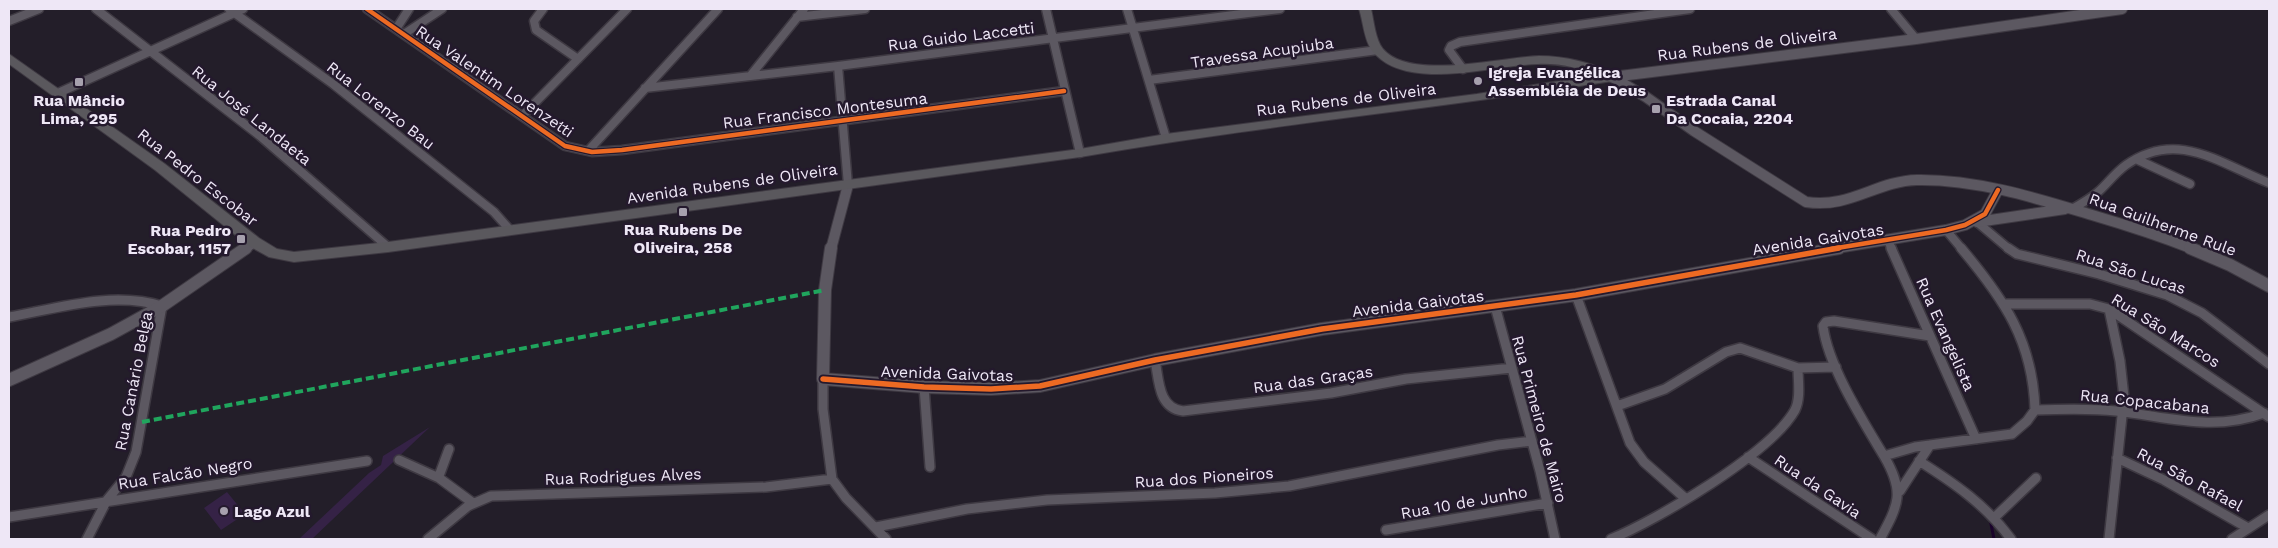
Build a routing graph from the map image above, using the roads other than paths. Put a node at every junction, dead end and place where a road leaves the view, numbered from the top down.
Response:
1 (39, 9) edge
2 (96, 9) edge
3 (243, 9) edge
4 (367, 9) edge
5 (409, 9) edge
6 (442, 9) edge
7 (544, 9) edge
8 (627, 9) edge
9 (718, 9) edge
10 (804, 9) edge
11 (865, 9) edge
12 (1046, 9) edge
13 (1127, 9) edge
14 (1280, 9) edge
15 (1366, 9) edge
16 (1690, 9) edge
17 (1891, 9) edge
18 (2122, 9) edge
19 (232, 11) edge
20 (797, 17) junction
21 (9, 21) edge
22 (1132, 28) junction
23 (396, 29) junction
24 (404, 34) junction
25 (1052, 38) junction
26 (1916, 39) junction
27 (1378, 50) junction
28 (150, 51) junction
29 (9, 58) edge
30 (578, 59) junction
31 (838, 66) junction
32 (1463, 69) junction
33 (751, 75) junction
34 (1612, 77) junction
35 (1149, 80) junction
36 (645, 88) junction
37 (1064, 91) junction
38 (56, 94) junction
39 (522, 116) junction
40 (841, 121) junction
41 (1166, 138) junction
42 (588, 151) junction
43 (1080, 152) junction
44 (2136, 159) junction
45 (2190, 184) dead end
46 (2269, 184) edge
47 (848, 185) junction
48 (1998, 190) junction
49 (2072, 208) junction
50 (1977, 222) junction
51 (510, 230) junction
52 (1946, 230) junction
53 (1888, 241) junction
54 (254, 242) junction
55 (388, 247) junction
56 (2269, 286) edge
57 (1576, 295) junction
58 (2005, 304) junction
59 (162, 306) junction
60 (1495, 306) junction
61 (2109, 309) junction
62 (9, 317) edge
63 (1930, 336) junction
64 (1155, 360) junction
65 (2269, 364) edge
66 (1836, 367) junction
67 (1512, 368) junction
68 (1798, 368) junction
69 (823, 378) junction
70 (9, 380) edge
71 (924, 387) junction
72 (1617, 406) junction
73 (2035, 410) junction
74 (2124, 412) junction
75 (2267, 415) edge
76 (1976, 439) junction
77 (1532, 441) junction
78 (1930, 445) junction
79 (449, 449) dead end
80 (1884, 456) junction
81 (1748, 457) junction
82 (2117, 458) junction
83 (367, 460) dead end
84 (399, 460) dead end
85 (1919, 461) junction
86 (930, 467) dead end
87 (439, 476) junction
88 (2036, 478) dead end
89 (832, 479) junction
90 (1900, 491) junction
91 (1686, 499) junction
92 (107, 500) junction
93 (473, 503) junction
94 (1548, 503) junction
95 (2269, 515) edge
96 (9, 517) edge
97 (1995, 517) junction
98 (876, 527) junction
99 (2248, 528) junction
100 (1386, 530) dead end
101 (2237, 538) edge
102 (87, 539) edge
103 (428, 539) edge
104 (886, 539) edge
105 (1556, 539) edge
106 (1611, 539) edge
107 (1872, 539) edge
108 (1880, 539) edge
109 (2011, 539) edge
110 (2109, 539) edge

1 - 21 street
2 - 28 street, Rua José Landaeta
3 - 19 street
4 - 23 street, Rua Valentim Lorenzetti
5 - 23 street
6 - 24 street, Rua Valentim Lorenzetti
7 - 30 street
8 - 30 street
9 - 36 street
10 - 20 street
11 - 20 street
12 - 25 street
13 - 22 street
14 - 22 street, Rua Guido Laccetti
15 - 27 main road
16 - 32 street
17 - 26 street
18 - 26 street, Rua Rubens de Oliveira
19 - 28 street
19 - 51 street, Rua Lorenzo Bau
20 - 33 street
22 - 25 street, Rua Guido Laccetti
22 - 35 street
23 - 24 street, Rua Valentim Lorenzetti
24 - 39 street, Rua Valentim Lorenzetti
25 - 31 street, Rua Guido Laccetti
25 - 37 street
26 - 34 street, Rua Rubens de Oliveira
27 - 32 main road
27 - 35 street, Travessa Acupiuba
28 - 38 street
28 - 55 street, Rua José Landaeta
29 - 38 main road, Rua Pedro Escobar
30 - 39 street
31 - 33 street, Rua Guido Laccetti
31 - 40 street
32 - 34 main road
33 - 36 street, Rua Guido Laccetti
34 - 41 main road, Rua Rubens de Oliveira
34 - 48 street, Rua Guilherme Rule
35 - 41 street
36 - 42 street
37 - 40 street, Rua Francisco Montesuma
37 - 43 street
38 - 54 main road, Rua Pedro Escobar
39 - 42 street, Rua Valentim Lorenzetti
40 - 42 street, Rua Francisco Montesuma
40 - 47 street
41 - 43 main road, Rua Rubens de Oliveira
43 - 47 main road, Avenida Rubens de Oliveira
44 - 45 street
44 - 46 street
44 - 49 street
47 - 51 main road, Avenida Rubens de Oliveira
47 - 69 street
48 - 49 street, Rua Guilherme Rule
48 - 50 street
49 - 50 street, Avenida Gaivotas
49 - 56 street, Rua Guilherme Rule
50 - 52 street, Avenida Gaivotas
50 - 65 street, Rua São Lucas
51 - 55 main road, Avenida Rubens de Oliveira
52 - 53 street, Avenida Gaivotas
52 - 58 street
53 - 57 street, Avenida Gaivotas
53 - 63 street, Rua Evangelista
54 - 55 main road, Rua Pedro Escobar
54 - 59 street
57 - 60 street, Avenida Gaivotas
57 - 72 street
58 - 61 street, Rua São Marcos
58 - 73 street
59 - 62 street
59 - 70 street
59 - 92 street, Rua Canário Belga
60 - 64 street, Avenida Gaivotas
60 - 67 street, Rua Primeiro de Mairo
61 - 74 street
61 - 75 street, Rua São Marcos
63 - 66 street
63 - 76 street, Rua Evangelista
64 - 67 street, Rua das Graças
64 - 71 street, Avenida Gaivotas
66 - 68 street
66 - 80 street
67 - 77 street, Rua Primeiro de Mairo
68 - 72 street
68 - 81 street
69 - 71 street, Avenida Gaivotas
69 - 89 street
71 - 86 street
72 - 91 street
73 - 74 street, Rua Copacabana
73 - 76 street
74 - 75 street, Rua Copacabana
74 - 82 street
76 - 78 street
77 - 94 street, Rua Primeiro de Mairo
77 - 98 street, Rua dos Pioneiros
78 - 80 street
78 - 85 street
79 - 87 street
80 - 90 street
81 - 91 street
81 - 107 street, Rua da Gavia
82 - 99 street, Rua São Rafael
82 - 110 street
83 - 92 street, Rua Falcão Negro
84 - 87 street
85 - 90 street
85 - 97 street
87 - 93 street
88 - 97 street
89 - 93 street, Rua Rodrigues Alves
89 - 98 street
90 - 108 street
91 - 106 street
92 - 96 street, Rua Falcão Negro
92 - 102 street, Rua Canário Belga
93 - 103 street, Rua Rodrigues Alves
94 - 100 street, Rua 10 de Junho
94 - 105 street, Rua Primeiro de Mairo
95 - 99 street
97 - 109 street
98 - 104 street
99 - 101 street

